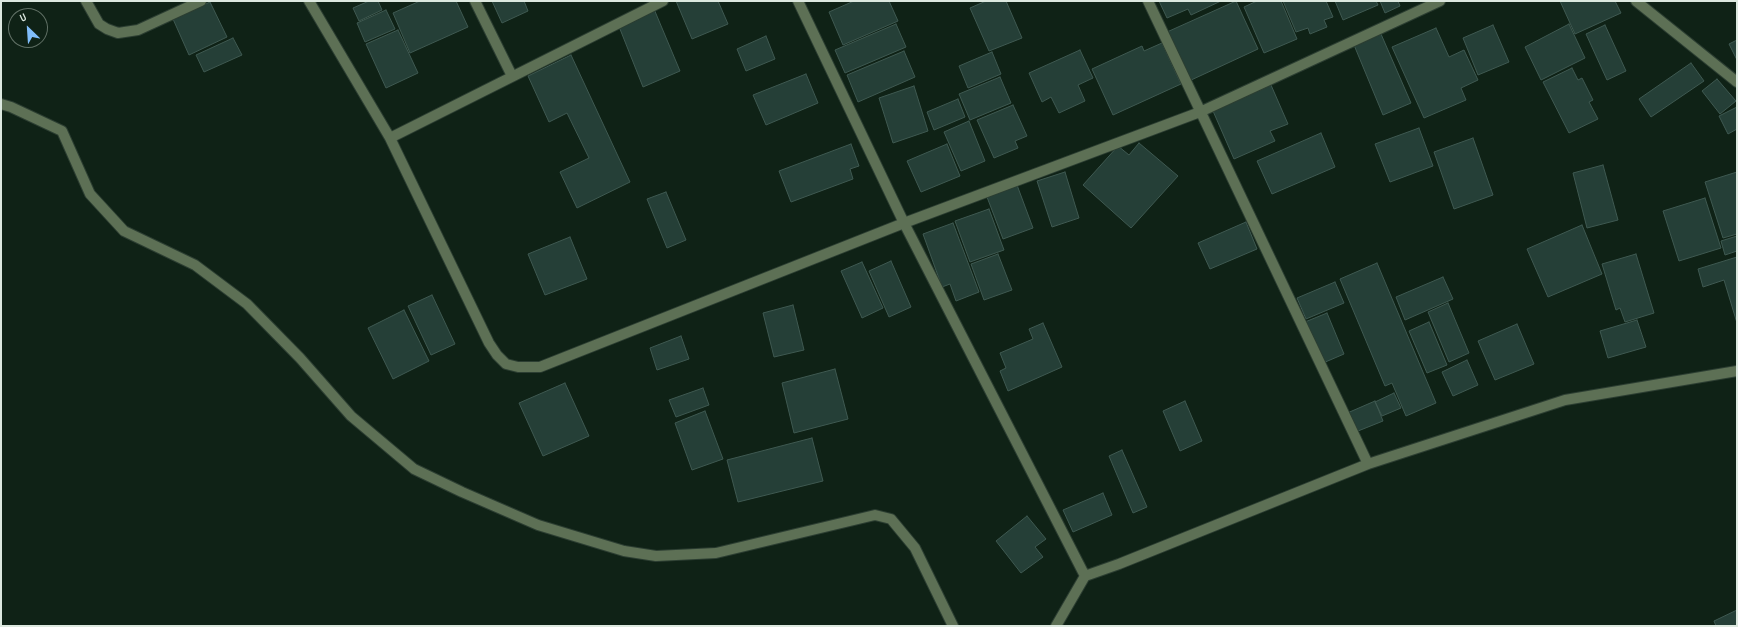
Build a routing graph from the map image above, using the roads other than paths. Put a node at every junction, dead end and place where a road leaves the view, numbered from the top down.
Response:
1 (86, 1) edge
2 (201, 1) edge
3 (309, 1) edge
4 (475, 1) edge
5 (663, 1) edge
6 (798, 1) edge
7 (1148, 1) edge
8 (1440, 1) edge
9 (1636, 1) edge
10 (512, 76) junction
11 (1737, 82) edge
12 (1, 104) edge
13 (1200, 112) junction
14 (390, 138) junction
15 (904, 223) junction
16 (1737, 370) edge
17 (1368, 464) junction
18 (1085, 576) junction
19 (953, 626) edge
20 (1056, 626) edge

1 - 2 street
3 - 14 street
4 - 10 street
5 - 10 street
6 - 15 street
7 - 13 street
8 - 13 street
9 - 11 street
10 - 14 street
12 - 19 street
13 - 15 street
13 - 17 street
14 - 15 street
15 - 18 street
16 - 17 street
17 - 18 street
18 - 20 street

